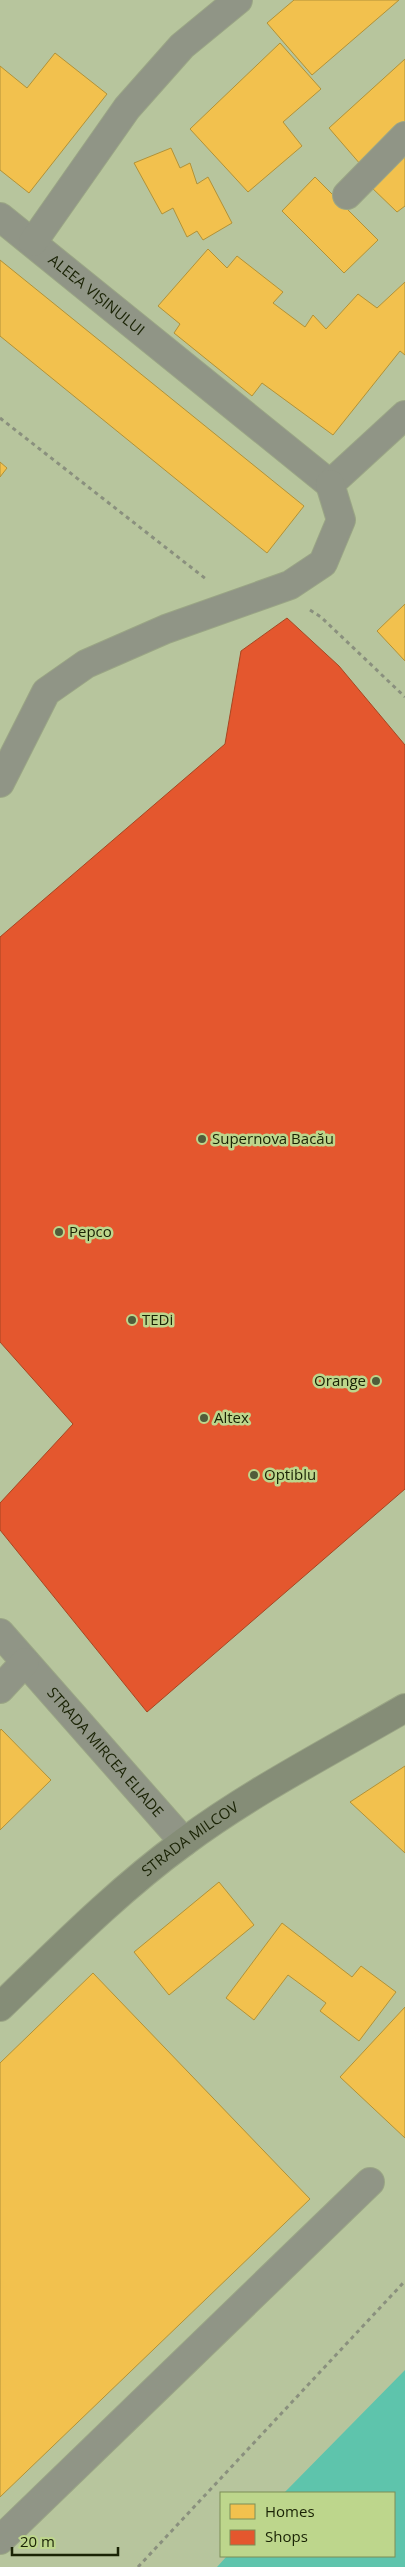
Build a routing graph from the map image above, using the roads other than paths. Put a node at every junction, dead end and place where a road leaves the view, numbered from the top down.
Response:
1 (238, 0) edge
2 (405, 136) edge
3 (347, 195) dead end
4 (0, 216) edge
5 (33, 242) junction
6 (405, 415) edge
7 (330, 484) junction
8 (0, 783) edge
9 (0, 1632) edge
10 (25, 1662) junction
11 (0, 1689) edge
12 (405, 1708) edge
13 (184, 1842) junction
14 (0, 2006) edge
15 (370, 2182) dead end
16 (0, 2540) edge

1 - 5 street
2 - 3 street
4 - 5 street, ALEEA VIȘINULUI
5 - 7 street, ALEEA VIȘINULUI
6 - 7 street
7 - 8 street
9 - 10 street, STRADA MIRCEA ELIADE
10 - 11 street
10 - 13 street, STRADA MIRCEA ELIADE
12 - 13 main road, STRADA MILCOV
13 - 14 main road, STRADA MILCOV
15 - 16 street

